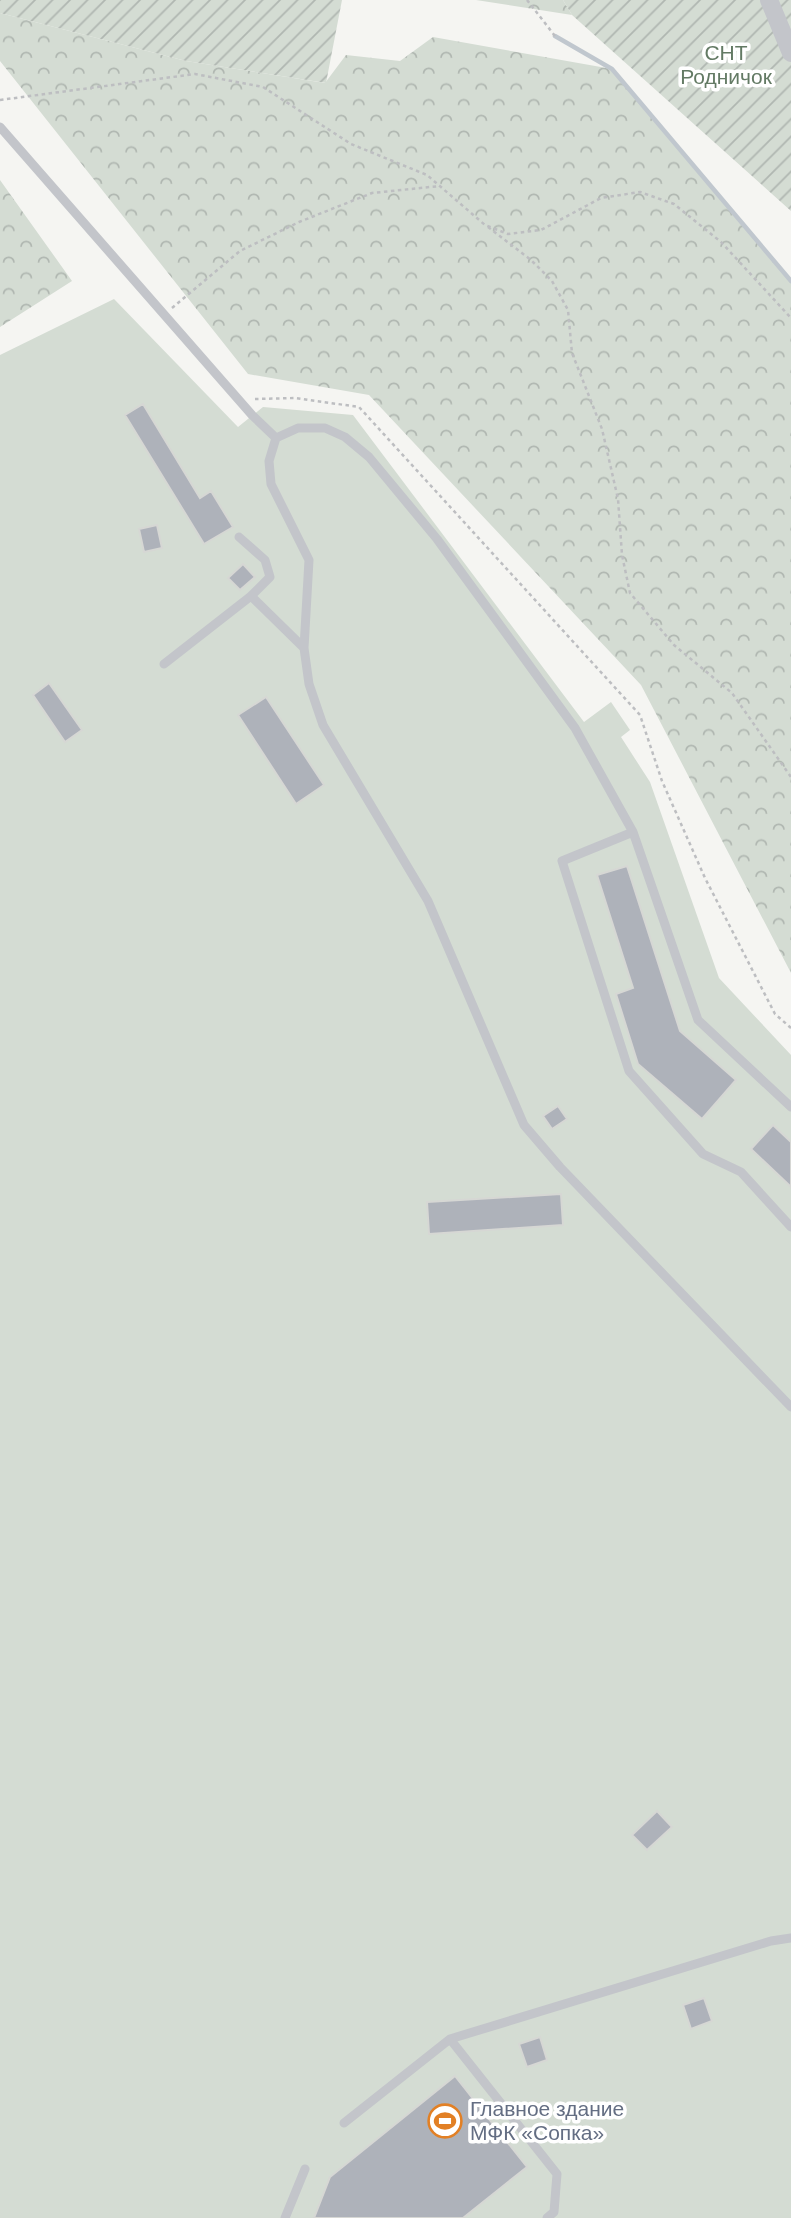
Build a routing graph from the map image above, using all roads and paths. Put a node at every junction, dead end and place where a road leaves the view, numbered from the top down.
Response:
1 (527, 0) edge
2 (769, 0) edge
3 (555, 36) dead end
4 (791, 53) edge
5 (0, 100) edge
6 (0, 127) edge
7 (440, 186) junction
8 (485, 225) junction
9 (164, 314) junction
10 (791, 318) edge
11 (239, 400) junction
12 (276, 438) junction
13 (239, 537) dead end
14 (251, 596) junction
15 (304, 648) junction
16 (164, 664) dead end
17 (791, 777) edge
18 (633, 832) junction
19 (791, 1028) edge
20 (791, 1107) edge
21 (791, 1227) edge
22 (791, 1406) edge
23 (791, 1938) edge
24 (450, 2039) junction
25 (344, 2123) dead end
26 (305, 2169) dead end
27 (285, 2218) edge
28 (547, 2218) edge

1 - 3 path
2 - 4 street
5 - 7 path
6 - 9 lane
7 - 8 path
7 - 9 path
8 - 10 path
8 - 17 path
9 - 11 lane
11 - 12 lane
11 - 19 path
12 - 15 lane
12 - 18 lane
13 - 14 lane
14 - 15 lane
14 - 16 lane
15 - 22 lane
18 - 20 lane
18 - 21 lane
23 - 24 lane
24 - 25 lane
24 - 28 lane
26 - 27 lane

